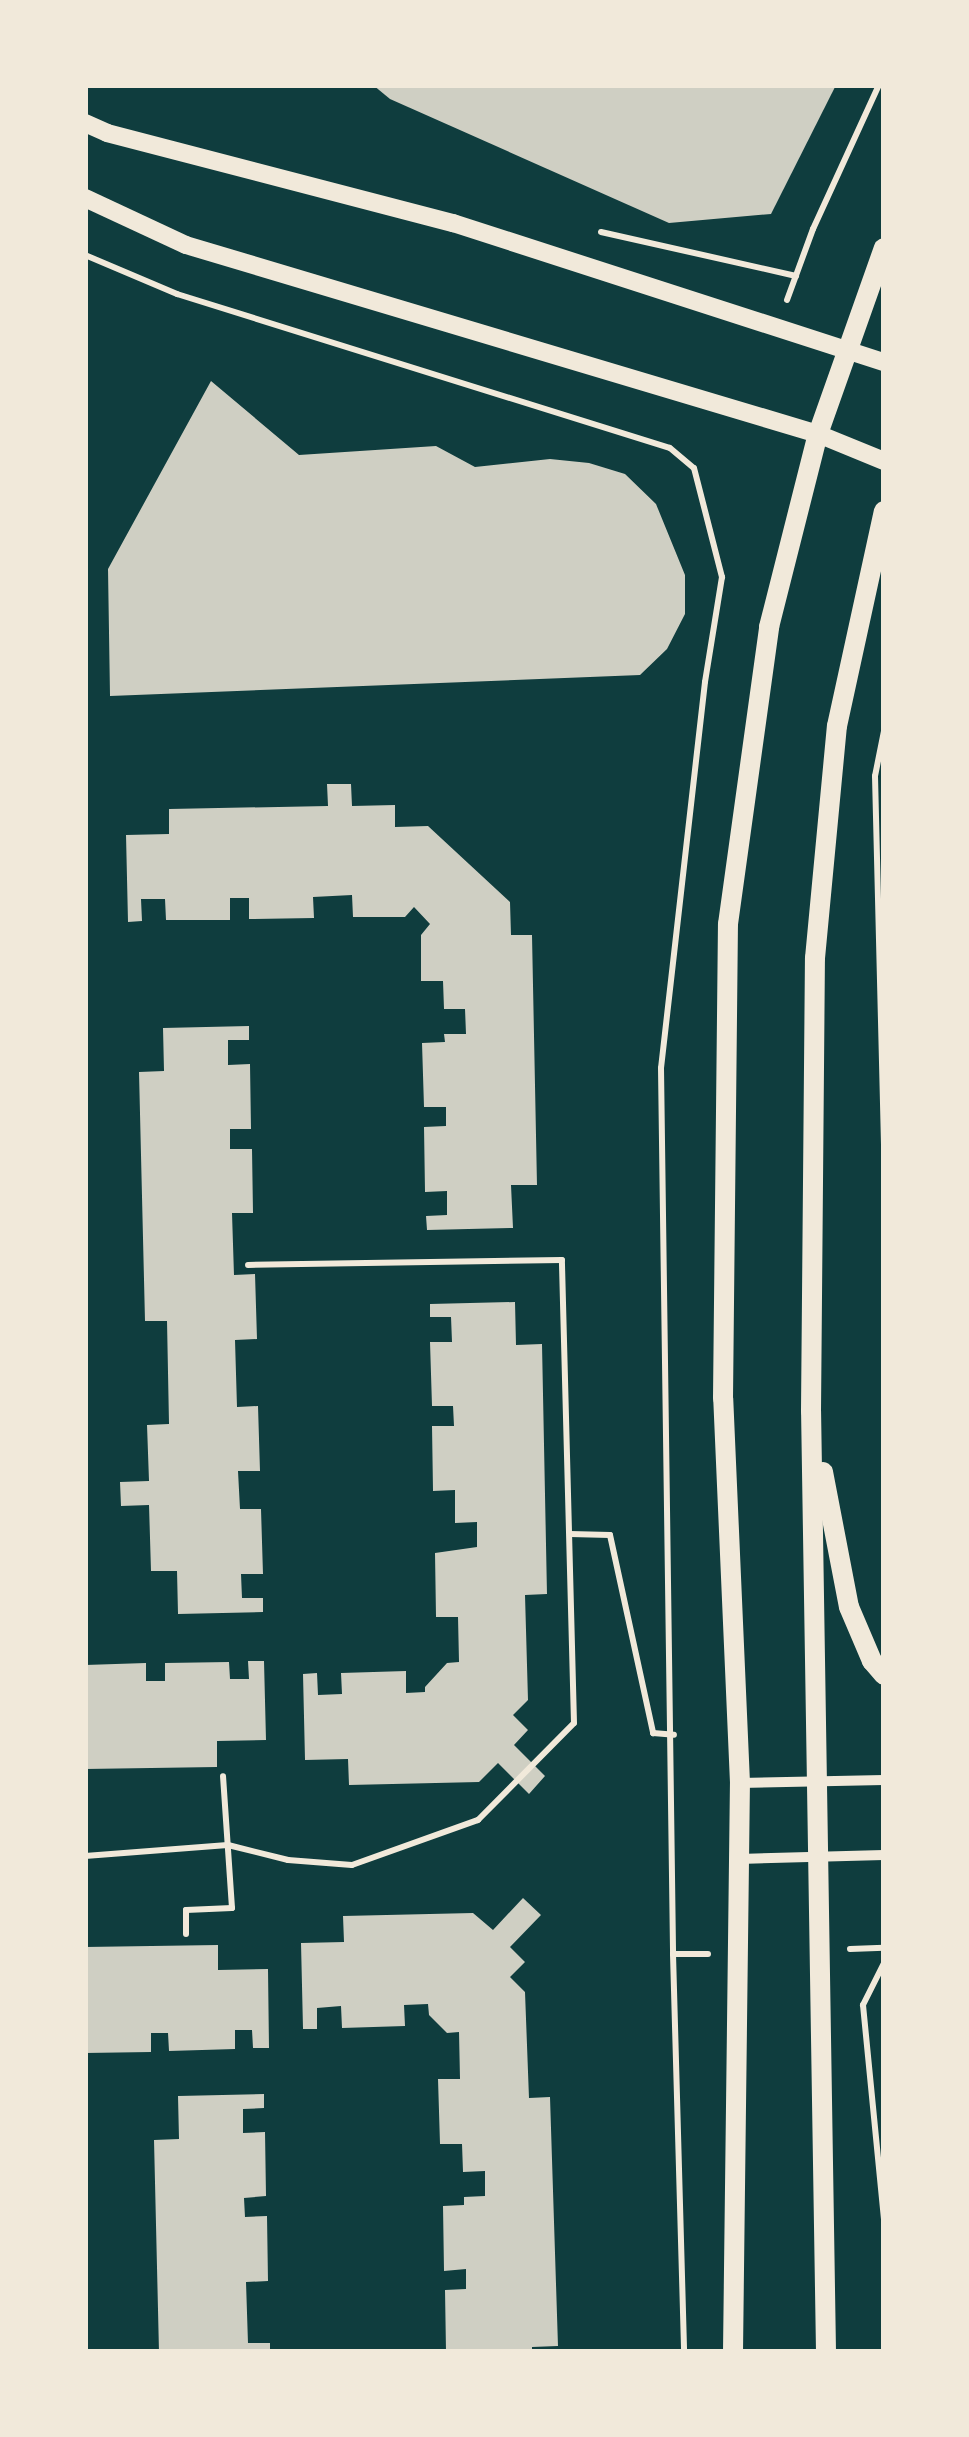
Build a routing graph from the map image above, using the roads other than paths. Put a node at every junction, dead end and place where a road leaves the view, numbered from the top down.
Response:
1 (85, 123) edge
2 (85, 198) edge
3 (884, 248) edge
4 (848, 349) junction
5 (884, 362) edge
6 (818, 434) junction
7 (884, 461) edge
8 (884, 511) edge
9 (812, 1410) junction
10 (884, 1676) edge
11 (884, 1780) edge
12 (819, 1782) junction
13 (740, 1783) junction
14 (884, 1855) edge
15 (820, 1856) junction
16 (738, 1859) junction
17 (733, 2352) edge
18 (826, 2352) edge

1 - 4 street
2 - 6 street
3 - 4 main road
4 - 5 street
4 - 6 main road
6 - 7 street
6 - 13 main road
8 - 9 main road
9 - 10 main road
9 - 12 main road
11 - 12 street
12 - 13 street
12 - 15 main road
13 - 16 main road
14 - 15 street
15 - 16 street
15 - 18 main road
16 - 17 main road

